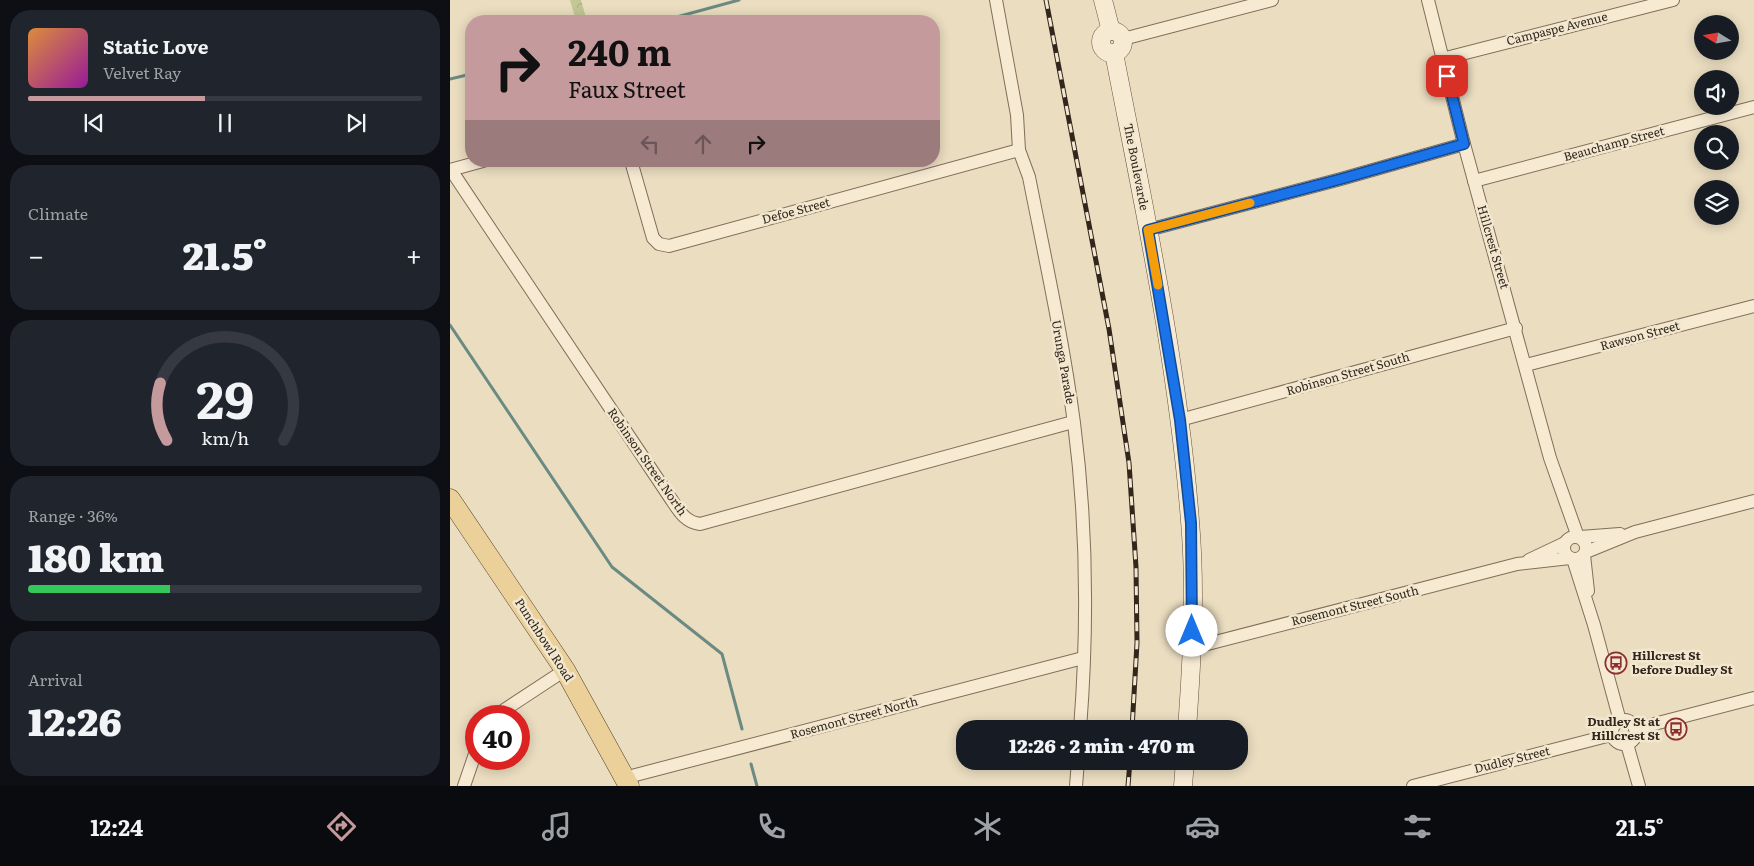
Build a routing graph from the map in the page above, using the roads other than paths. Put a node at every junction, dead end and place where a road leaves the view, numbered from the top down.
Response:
1 (996, 0) edge
2 (1103, 0) edge
3 (1272, 0) edge
4 (1423, 0) edge
5 (1673, 0) edge
6 (1428, 6) edge
7 (1116, 41) junction
8 (1442, 59) junction
9 (1754, 107) edge
10 (1464, 144) junction
11 (1019, 150) junction
12 (465, 166) edge
13 (633, 167) edge
14 (450, 170) edge
15 (1474, 180) junction
16 (1148, 230) junction
17 (1754, 306) edge
18 (1516, 328) junction
19 (1526, 365) junction
20 (1180, 420) junction
21 (1073, 422) junction
22 (450, 499) edge
23 (1754, 501) edge
24 (1635, 532) junction
25 (1572, 540) junction
26 (1578, 556) junction
27 (1517, 564) junction
28 (1192, 648) junction
29 (1083, 658) junction
30 (565, 670) junction
31 (1754, 698) edge
32 (512, 705) edge
33 (1080, 720) edge
34 (1188, 720) edge
35 (1620, 721) junction
36 (1635, 729) junction
37 (1611, 735) junction
38 (1627, 744) junction
39 (469, 770) edge
40 (1077, 770) edge
41 (1184, 770) edge
42 (627, 782) edge
43 (464, 786) edge
44 (1076, 786) edge
45 (1183, 786) edge
46 (1413, 786) edge
47 (1639, 786) edge

1 - 11 street, Urunga Parade
2 - 7 street, The Boulevarde
3 - 7 street
4 - 6 street, Hillcrest Street
5 - 8 street, Campaspe Avenue
6 - 8 street, Hillcrest Street
7 - 16 street, The Boulevarde
8 - 10 street, Hillcrest Street
9 - 15 street, Beauchamp Street
10 - 15 street, Hillcrest Street
10 - 16 street
11 - 13 street, Defoe Street
11 - 21 street, Urunga Parade
12 - 14 street
14 - 21 street, Robinson Street North
15 - 18 street, Hillcrest Street
16 - 20 street, The Boulevarde
17 - 19 street, Rawson Street
18 - 19 street, Hillcrest Street
18 - 20 street, Robinson Street South
19 - 25 street, Hillcrest Street
20 - 28 street, The Boulevarde
21 - 29 street, Urunga Parade
22 - 30 main road, Punchbowl Road
23 - 24 street, Rosemont Street South
24 - 25 street, Rosemont Street South
24 - 26 street, Rosemont Street South
25 - 26 street
25 - 26 street
25 - 27 street, Rosemont Street South
26 - 27 street, Rosemont Street South
26 - 35 street
27 - 28 street, Rosemont Street South
28 - 34 street, The Boulevarde
29 - 33 street, Urunga Parade
29 - 42 street, Rosemont Street North
30 - 32 street
30 - 42 main road, Punchbowl Road
31 - 36 street
35 - 36 street
35 - 37 street
36 - 38 street
37 - 38 street
37 - 46 street, Dudley Street
38 - 47 street
39 - 43 street
40 - 44 street
41 - 45 street

